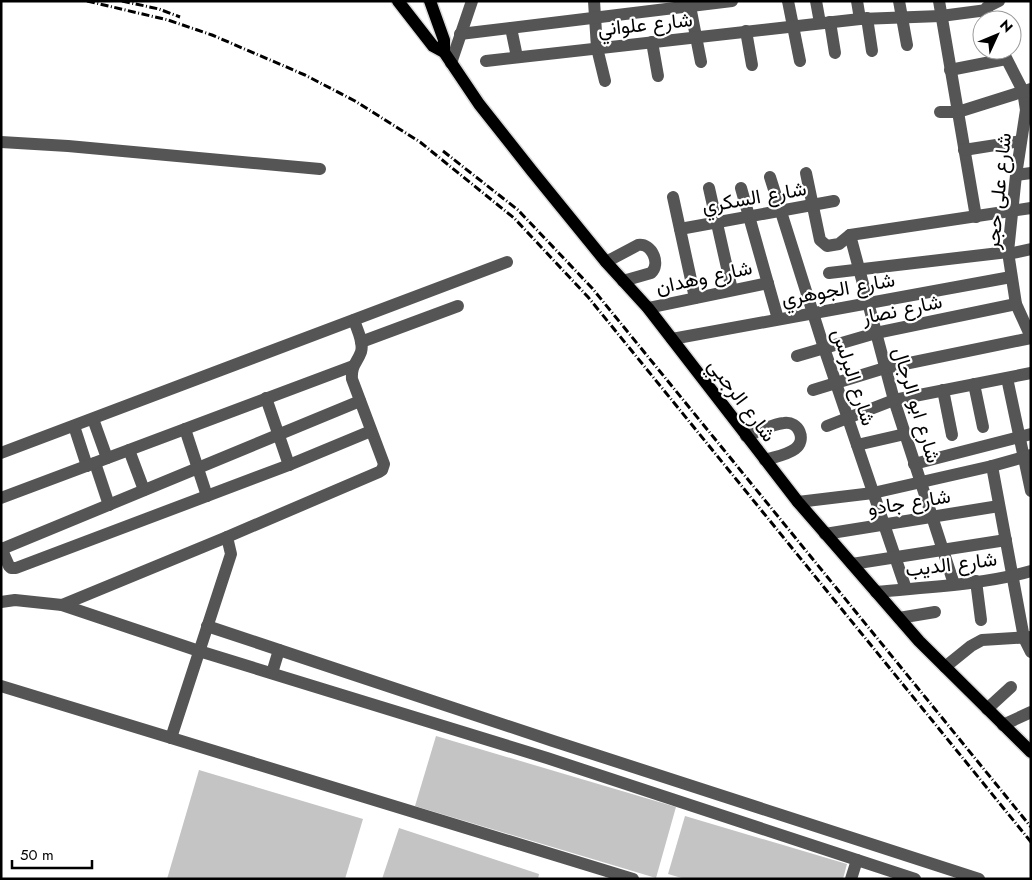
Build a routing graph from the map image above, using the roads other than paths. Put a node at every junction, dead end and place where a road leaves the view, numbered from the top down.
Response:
1 (398, 1) edge
2 (430, 1) edge
3 (472, 1) edge
4 (594, 1) edge
5 (732, 1) edge
6 (788, 1) edge
7 (816, 1) edge
8 (857, 1) edge
9 (899, 1) edge
10 (939, 1) edge
11 (999, 1) edge
12 (689, 4) edge
13 (988, 9) edge
14 (941, 16) junction
15 (902, 17) junction
16 (596, 18) junction
17 (864, 18) junction
18 (825, 23) junction
19 (793, 26) junction
20 (511, 28) junction
21 (746, 32) junction
22 (460, 34) junction
23 (696, 37) junction
24 (652, 42) junction
25 (906, 45) dead end
26 (598, 48) junction
27 (872, 52) dead end
28 (835, 53) dead end
29 (448, 57) junction
30 (516, 58) junction
31 (800, 60) dead end
32 (984, 60) edge
33 (1008, 60) edge
34 (486, 61) dead end
35 (701, 62) dead end
36 (752, 65) dead end
37 (950, 70) junction
38 (658, 76) dead end
39 (605, 81) dead end
40 (1027, 90) edge
41 (940, 112) dead end
42 (958, 112) junction
43 (1025, 134) edge
44 (1, 142) edge
45 (964, 150) junction
46 (320, 170) dead end
47 (806, 173) dead end
48 (1031, 173) edge
49 (1016, 175) junction
50 (770, 177) dead end
51 (709, 188) dead end
52 (741, 188) dead end
53 (673, 198) dead end
54 (834, 201) dead end
55 (813, 205) junction
56 (1031, 208) edge
57 (781, 211) junction
58 (1012, 211) junction
59 (749, 217) junction
60 (976, 217) junction
61 (717, 223) junction
62 (680, 229) junction
63 (850, 235) junction
64 (1031, 249) edge
65 (1008, 253) junction
66 (508, 262) dead end
67 (606, 262) junction
68 (858, 270) junction
69 (829, 273) dead end
70 (1011, 277) junction
71 (623, 281) junction
72 (768, 283) junction
73 (732, 290) junction
74 (695, 298) junction
75 (867, 302) junction
76 (1016, 304) junction
77 (458, 306) dead end
78 (648, 308) junction
79 (814, 313) junction
80 (1026, 314) edge
81 (778, 319) junction
82 (354, 320) junction
83 (876, 333) junction
84 (1031, 337) edge
85 (672, 339) junction
86 (361, 342) junction
87 (824, 348) junction
88 (797, 356) dead end
89 (353, 366) junction
90 (885, 368) junction
91 (1031, 373) edge
92 (1007, 378) junction
93 (836, 383) junction
94 (974, 384) junction
95 (813, 390) dead end
96 (943, 390) junction
97 (266, 398) junction
98 (894, 400) junction
99 (360, 401) junction
100 (93, 419) junction
101 (848, 419) junction
102 (74, 426) junction
103 (827, 426) dead end
104 (983, 427) dead end
105 (185, 429) junction
106 (371, 430) junction
107 (279, 434) junction
108 (905, 434) junction
109 (952, 435) dead end
110 (746, 436) junction
111 (1025, 436) edge
112 (857, 445) junction
113 (129, 450) junction
114 (1, 453) edge
115 (1027, 456) edge
116 (765, 460) junction
117 (96, 462) junction
118 (914, 464) junction
119 (289, 465) junction
120 (992, 466) junction
121 (198, 468) junction
122 (920, 483) junction
123 (144, 490) junction
124 (1031, 491) edge
125 (873, 493) junction
126 (207, 496) junction
127 (1, 498) edge
128 (798, 502) junction
129 (108, 505) junction
130 (1000, 506) junction
131 (932, 517) junction
132 (884, 525) junction
133 (825, 534) junction
134 (227, 538) junction
135 (1006, 540) junction
136 (1, 548) edge
137 (942, 550) junction
138 (895, 558) junction
139 (852, 564) junction
140 (1031, 570) edge
141 (1013, 576) junction
142 (976, 581) junction
143 (954, 584) junction
144 (906, 589) junction
145 (876, 592) junction
146 (1, 602) edge
147 (62, 605) junction
148 (935, 612) dead end
149 (899, 618) junction
150 (981, 620) dead end
151 (207, 626) junction
152 (1028, 637) edge
153 (199, 650) junction
154 (279, 650) junction
155 (1031, 652) edge
156 (945, 668) junction
157 (272, 673) junction
158 (349, 674) junction
159 (1, 686) edge
160 (1012, 687) dead end
161 (344, 696) junction
162 (987, 709) junction
163 (1031, 712) edge
164 (1003, 725) junction
165 (171, 738) junction
166 (553, 741) junction
167 (1031, 752) edge
168 (547, 758) junction
169 (745, 803) junction
170 (739, 821) junction
171 (858, 860) junction
172 (634, 879) edge
173 (852, 879) edge
174 (916, 879) edge
175 (979, 879) edge

1 - 29 main road
2 - 29 main road
3 - 22 street
4 - 16 street
5 - 12 street
6 - 19 street
7 - 18 street
8 - 17 street
9 - 15 street
10 - 14 street
11 - 13 street, شارع علواني
12 - 16 street
12 - 23 street
13 - 14 street, شارع علواني
14 - 15 street, شارع علواني
14 - 37 street
15 - 17 street, شارع علواني
15 - 25 street
16 - 20 street
16 - 26 street
17 - 18 street, شارع علواني
17 - 27 street
18 - 19 street, شارع علواني
18 - 28 street
19 - 21 street, شارع علواني
19 - 31 street
20 - 22 street
20 - 30 street
21 - 23 street, شارع علواني
21 - 36 street
22 - 29 street
23 - 24 street, شارع علواني
23 - 35 street
24 - 26 street, شارع علواني
24 - 38 street
26 - 30 street, شارع علواني
26 - 39 street
29 - 67 main road, شارع الرجبي
30 - 34 street, شارع علواني
32 - 37 street
33 - 40 street, شارع على حجر
37 - 42 street
40 - 42 street
40 - 43 street, شارع على حجر
41 - 42 street
42 - 45 street
43 - 45 street
43 - 49 street, شارع على حجر
44 - 46 street
45 - 60 street
47 - 55 street
48 - 49 street
49 - 58 street, شارع على حجر
50 - 57 street, شارع البرلس
51 - 61 street
52 - 59 street
53 - 62 street
54 - 55 street, شارع السكري
55 - 57 street, شارع السكري
55 - 63 street
56 - 58 street
57 - 59 street, شارع السكري
57 - 79 street, شارع البرلس
58 - 60 street
58 - 65 street, شارع على حجر
59 - 61 street, شارع السكري
59 - 72 street
60 - 63 street
61 - 62 street, شارع السكري
61 - 73 street
62 - 74 street
63 - 68 street, شارع ابو الرجال
64 - 65 street
65 - 68 street
65 - 70 street, شارع على حجر
66 - 82 street
67 - 71 main road, شارع الرجبي
67 - 71 street
68 - 69 street
68 - 75 street, شارع ابو الرجال
70 - 75 street, شارع الجوهري
70 - 76 street, شارع على حجر
71 - 78 main road, شارع الرجبي
72 - 73 street, شارع وهدان
72 - 81 street
73 - 74 street, شارع وهدان
74 - 78 street, شارع وهدان
75 - 79 street, شارع الجوهري
75 - 83 street, شارع ابو الرجال
76 - 80 street, شارع على حجر
76 - 83 street, شارع نصار
77 - 86 street
78 - 85 main road, شارع الرجبي
79 - 81 street, شارع الجوهري
79 - 87 street, شارع البرلس
80 - 84 street, شارع على حجر
81 - 85 street, شارع الجوهري
82 - 86 street
82 - 100 street
83 - 87 street, شارع نصار
83 - 90 street, شارع ابو الرجال
84 - 90 street
85 - 110 main road, شارع الرجبي
86 - 89 street
87 - 88 street, شارع نصار
87 - 93 street, شارع البرلس
89 - 97 street
89 - 99 street
90 - 93 street
90 - 98 street, شارع ابو الرجال
91 - 92 street
92 - 94 street
92 - 111 street
93 - 95 street
93 - 101 street, شارع البرلس
94 - 96 street
94 - 104 street
96 - 98 street
96 - 109 street
97 - 105 street
97 - 107 street
98 - 101 street
98 - 108 street, شارع ابو الرجال
99 - 106 street
99 - 107 street
100 - 102 street
100 - 117 street
101 - 103 street
101 - 112 street, شارع البرلس
102 - 114 street
102 - 117 street
105 - 113 street
105 - 121 street
106 - 119 street
106 - 134 street
107 - 119 street
107 - 121 street
108 - 112 street
108 - 118 street, شارع ابو الرجال
110 - 116 main road, شارع الرجبي
110 - 116 street
111 - 115 street
111 - 118 street
112 - 125 street, شارع البرلس
113 - 117 street
113 - 123 street
115 - 120 street
115 - 124 street
116 - 128 main road, شارع الرجبي
117 - 127 street
117 - 129 street
118 - 122 street, شارع ابو الرجال
119 - 126 street
120 - 122 street
120 - 130 street
121 - 123 street
121 - 126 street
122 - 125 street
122 - 131 street, شارع ابو الرجال
123 - 129 street
125 - 128 street
125 - 132 street, شارع البرلس
126 - 136 street
128 - 133 main road, شارع الرجبي
129 - 136 street
130 - 131 street, شارع جادو
130 - 135 street
131 - 132 street, شارع جادو
131 - 137 street, شارع ابو الرجال
132 - 133 street, شارع جادو
132 - 138 street, شارع البرلس
133 - 139 main road, شارع الرجبي
134 - 147 street
134 - 151 street
135 - 137 street
135 - 141 street
137 - 138 street
137 - 143 street, شارع ابو الرجال
138 - 139 street
138 - 144 street, شارع البرلس
139 - 145 main road, شارع الرجبي
140 - 141 street, شارع الديب
141 - 142 street, شارع الديب
141 - 152 street
142 - 143 street, شارع الديب
142 - 150 street
143 - 144 street, شارع الديب
144 - 145 street, شارع الديب
145 - 149 main road, شارع الرجبي
146 - 147 street
147 - 153 street
148 - 149 street
149 - 156 main road, شارع الرجبي
151 - 153 street
151 - 154 street
152 - 155 street
152 - 156 street
153 - 157 street
153 - 165 street
154 - 157 street
154 - 158 street
156 - 162 main road, شارع الرجبي
157 - 161 street
158 - 161 street
158 - 166 street
159 - 165 street
160 - 162 street
161 - 168 street
162 - 164 main road, شارع الرجبي
163 - 164 street
164 - 167 main road, شارع الرجبي
165 - 172 street
166 - 168 street
166 - 169 street
168 - 170 street
169 - 170 street
169 - 175 street
170 - 171 street
171 - 173 street
171 - 174 street

